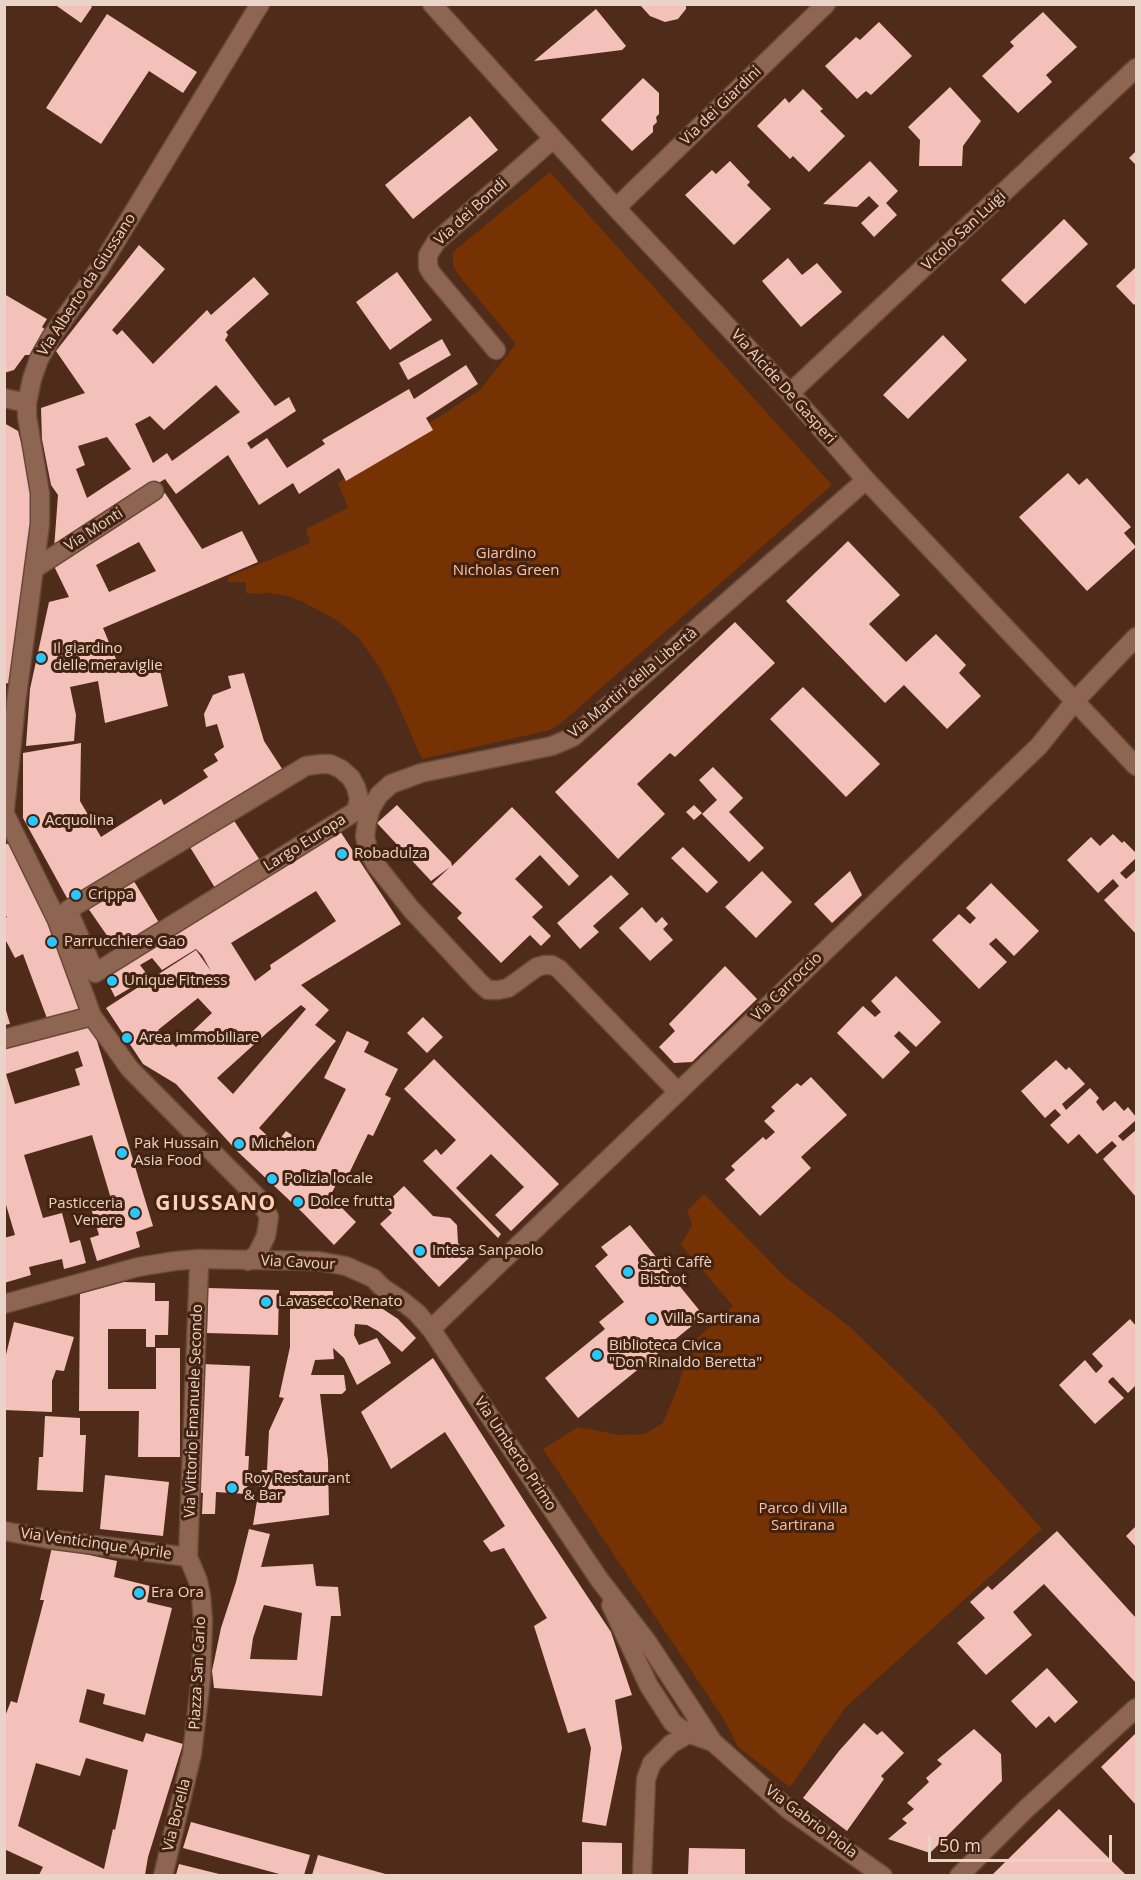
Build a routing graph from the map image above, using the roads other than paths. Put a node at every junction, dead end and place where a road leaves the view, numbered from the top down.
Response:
1 (260, 4) edge
2 (432, 4) edge
3 (826, 4) edge
4 (1137, 68) edge
5 (553, 139) junction
6 (616, 208) junction
7 (496, 350) dead end
8 (790, 393) junction
9 (4, 398) edge
10 (27, 403) junction
11 (867, 480) junction
12 (154, 491) dead end
13 (34, 569) junction
14 (1137, 637) edge
15 (1075, 701) junction
16 (1137, 766) edge
17 (5, 817) edge
18 (68, 910) joint
19 (92, 1016) junction
20 (4, 1039) edge
21 (678, 1092) junction
22 (269, 1217) junction
23 (248, 1261) junction
24 (152, 1264) junction
25 (288, 1264) junction
26 (199, 1266) junction
27 (4, 1304) edge
28 (431, 1329) junction
29 (4, 1531) edge
30 (188, 1557) junction
31 (599, 1579) junction
32 (663, 1708) joint
33 (1137, 1708) edge
34 (694, 1712) junction
35 (687, 1733) junction
36 (713, 1742) junction
37 (192, 1754) joint
38 (163, 1875) edge
39 (642, 1875) edge
40 (883, 1875) edge
41 (959, 1875) edge

1 - 10 street, Via Alberto da Giussano
2 - 5 street, Via Alcide De Gasperi
3 - 6 street, Via dei Giardini
4 - 8 street, Vicolo San Luigi
5 - 6 street, Via Alcide De Gasperi
5 - 7 street, Via dei Bondi
6 - 8 street, Via Alcide De Gasperi
8 - 11 street, Via Alcide De Gasperi
9 - 10 street
10 - 13 street, Via Alberto da Giussano
11 - 15 street, Via Alcide De Gasperi
11 - 21 street, Via Martiri della Libertà
12 - 13 street, Via Monti
13 - 17 street, Via Alberto da Giussano
14 - 15 street, Via Carroccio
15 - 16 street, Via Alcide De Gasperi
15 - 21 street, Via Carroccio
17 - 19 street
18 - 18 street, Largo Europa
19 - 20 street
19 - 22 street
21 - 28 street, Via Carroccio
22 - 23 street
22 - 25 street
23 - 24 street, Via Cavour
23 - 25 street, Via Cavour
24 - 26 street, Via Cavour
24 - 27 street, Via Cavour
25 - 26 street, Via Cavour
25 - 28 street, Via Cavour
26 - 30 street, Via Vittorio Emanuele Secondo
28 - 31 street, Via Umberto Primo
29 - 30 street, Via Venticinque Aprile
30 - 37 street, Piazza San Carlo
31 - 32 street, Via Umberto Primo
31 - 34 street, Via Umberto Primo
32 - 35 street, Via Gabrio Piola
33 - 41 street
34 - 35 street
34 - 36 street, Via Gabrio Piola
35 - 36 street, Via Gabrio Piola
35 - 39 street
36 - 40 street, Via Gabrio Piola
37 - 38 street, Via Borella

